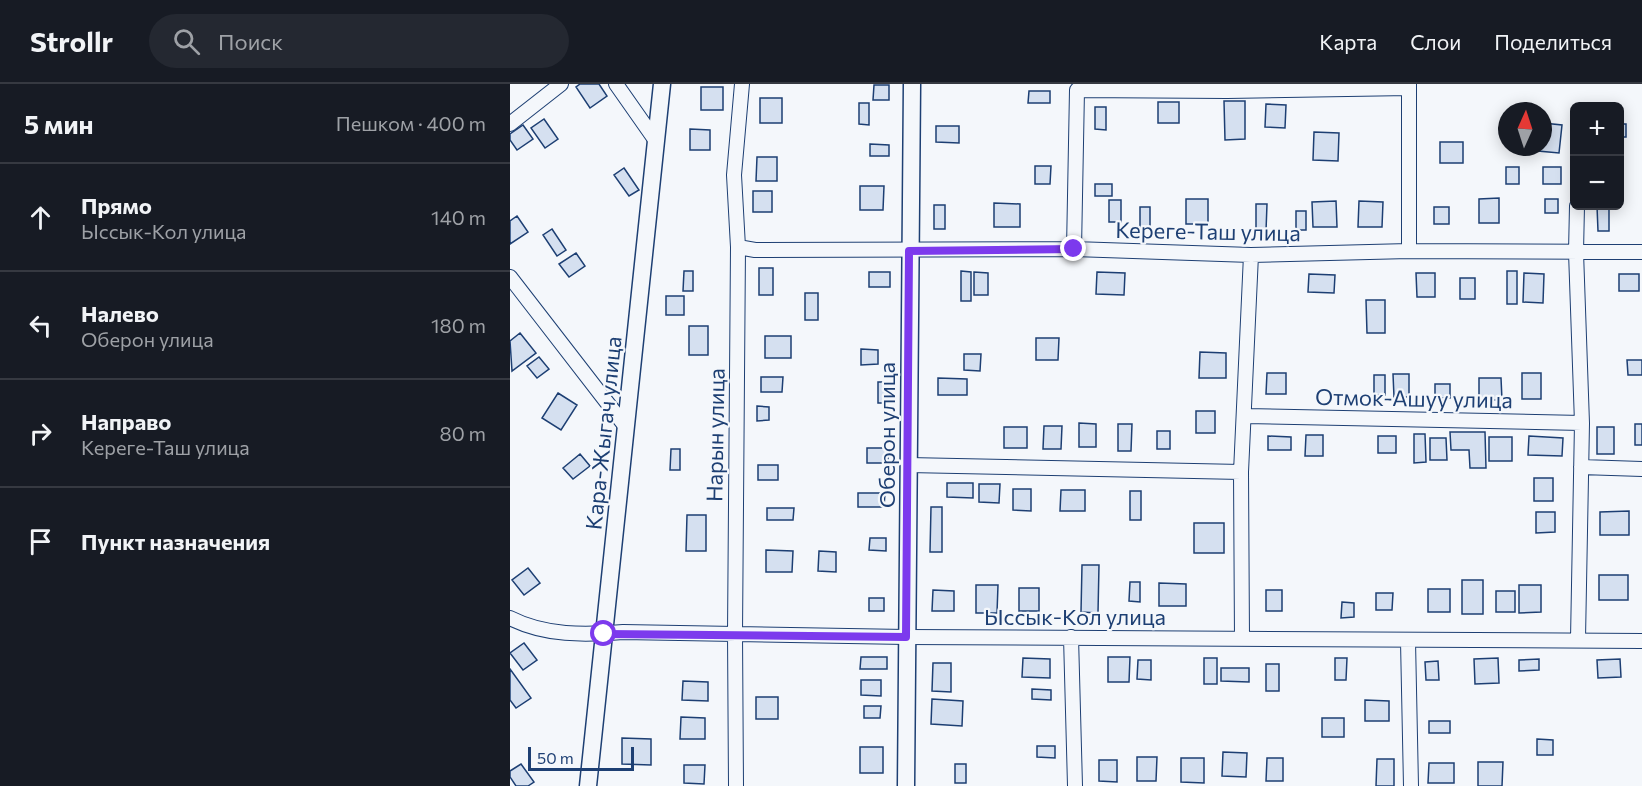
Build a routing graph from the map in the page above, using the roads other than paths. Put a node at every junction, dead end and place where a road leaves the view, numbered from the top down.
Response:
1 (561, 84) edge
2 (616, 84) edge
3 (662, 84) edge
4 (742, 84) edge
5 (912, 84) edge
6 (1409, 86) edge
7 (510, 124) edge
8 (656, 141) junction
9 (1577, 210) edge
10 (738, 247) junction
11 (1074, 249) junction
12 (909, 251) junction
13 (1409, 251) junction
14 (1576, 252) junction
15 (1642, 252) edge
16 (1251, 255) junction
17 (510, 277) edge
18 (1245, 416) junction
19 (1582, 423) junction
20 (626, 427) junction
21 (908, 465) junction
22 (1581, 467) junction
23 (1642, 469) edge
24 (1241, 472) junction
25 (512, 622) edge
26 (604, 634) junction
27 (735, 634) junction
28 (906, 637) junction
29 (1071, 637) junction
30 (1242, 639) junction
31 (1578, 639) junction
32 (1408, 640) junction
33 (1642, 641) edge
34 (588, 786) edge
35 (736, 786) edge
36 (906, 786) edge
37 (1076, 786) edge
38 (1411, 786) edge

1 - 7 street
2 - 8 street
3 - 8 street, Кара-Жыгач улица
4 - 10 street, Нарын улица
5 - 12 street, Оберон улица
6 - 11 street
6 - 13 street
8 - 20 street, Кара-Жыгач улица
9 - 14 street
10 - 12 street, Кереге-Таш улица
10 - 27 street, Нарын улица
11 - 12 street, Кереге-Таш улица
11 - 16 street, Кереге-Таш улица
12 - 21 street, Оберон улица
13 - 14 street, Кереге-Таш улица
13 - 16 street, Кереге-Таш улица
14 - 15 street, Кереге-Таш улица
14 - 19 street
16 - 18 street
17 - 20 street
18 - 19 street, Отмок-Ашуу улица
18 - 24 street
19 - 22 street
20 - 26 street, Кара-Жыгач улица
21 - 24 street
21 - 28 street, Оберон улица
22 - 23 street
22 - 31 street
24 - 30 street
25 - 26 street, Ыссык-Кол улица
26 - 27 street, Ыссык-Кол улица
26 - 34 street, Кара-Жыгач улица
27 - 28 street, Ыссык-Кол улица
27 - 35 street, Нарын улица
28 - 29 street, Ыссык-Кол улица
28 - 36 street, Оберон улица
29 - 30 street, Ыссык-Кол улица
29 - 37 street
30 - 32 street, Ыссык-Кол улица
31 - 32 street, Ыссык-Кол улица
31 - 33 street, Ыссык-Кол улица
32 - 38 street

